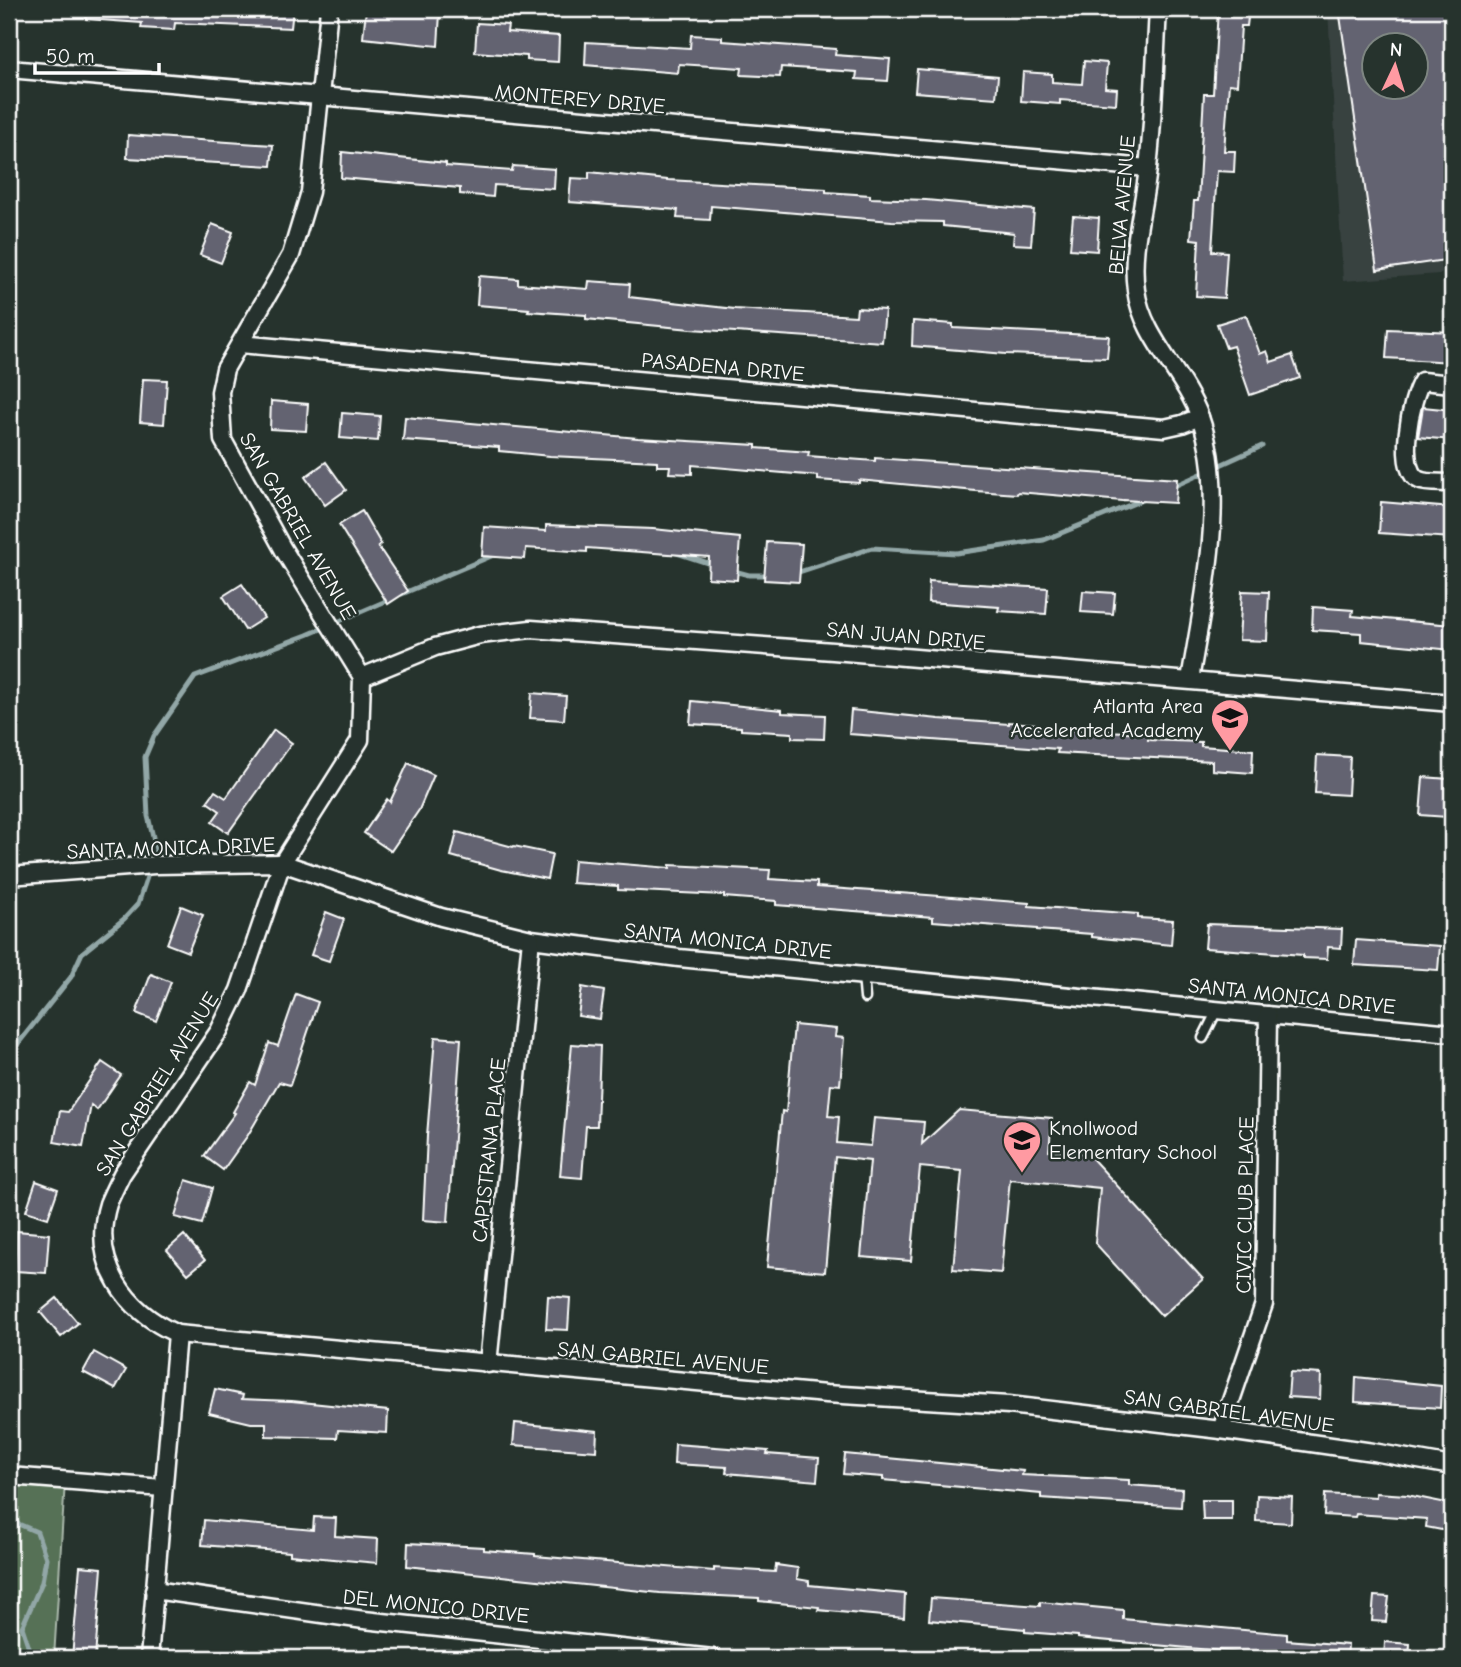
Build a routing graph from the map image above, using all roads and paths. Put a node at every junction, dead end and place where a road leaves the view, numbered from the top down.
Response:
1 (329, 9) edge
2 (1158, 9) edge
3 (9, 69) edge
4 (319, 97) junction
5 (1148, 169) junction
6 (240, 344) junction
7 (1452, 384) edge
8 (1199, 417) junction
9 (1452, 483) edge
10 (362, 677) junction
11 (1190, 680) junction
12 (1452, 703) edge
13 (282, 863) junction
14 (9, 876) edge
15 (531, 939) junction
16 (863, 976) junction
17 (865, 998) dead end
18 (1217, 1010) junction
19 (1268, 1015) junction
20 (1452, 1033) edge
21 (1203, 1038) dead end
22 (177, 1334) junction
23 (488, 1364) junction
24 (1222, 1430) junction
25 (1452, 1466) edge
26 (9, 1476) edge
27 (163, 1488) junction
28 (154, 1590) junction
29 (149, 1658) edge
30 (713, 1658) edge

1 - 4 street, SAN GABRIEL AVENUE
2 - 5 street, BELVA AVENUE
3 - 4 street, MONTEREY DRIVE
4 - 5 street, MONTEREY DRIVE
4 - 6 street, SAN GABRIEL AVENUE
5 - 8 street, BELVA AVENUE
6 - 8 street, PASADENA DRIVE
6 - 10 street, SAN GABRIEL AVENUE
7 - 9 street
8 - 11 street, BELVA AVENUE
10 - 11 street, SAN JUAN DRIVE
10 - 13 street, SAN GABRIEL AVENUE
11 - 12 street, SAN JUAN DRIVE
13 - 14 street, SANTA MONICA DRIVE
13 - 15 street, SANTA MONICA DRIVE
13 - 22 street, SAN GABRIEL AVENUE
15 - 16 street, SANTA MONICA DRIVE
15 - 23 street, CAPISTRANA PLACE
16 - 17 lane
16 - 18 street, SANTA MONICA DRIVE
18 - 19 street, SANTA MONICA DRIVE
18 - 21 lane
19 - 20 street, SANTA MONICA DRIVE
19 - 24 street, CIVIC CLUB PLACE
22 - 23 street, SAN GABRIEL AVENUE
22 - 27 street
23 - 24 street, SAN GABRIEL AVENUE
24 - 25 street, SAN GABRIEL AVENUE
26 - 27 street
27 - 28 street
28 - 29 street
28 - 30 street, DEL MONICO DRIVE

